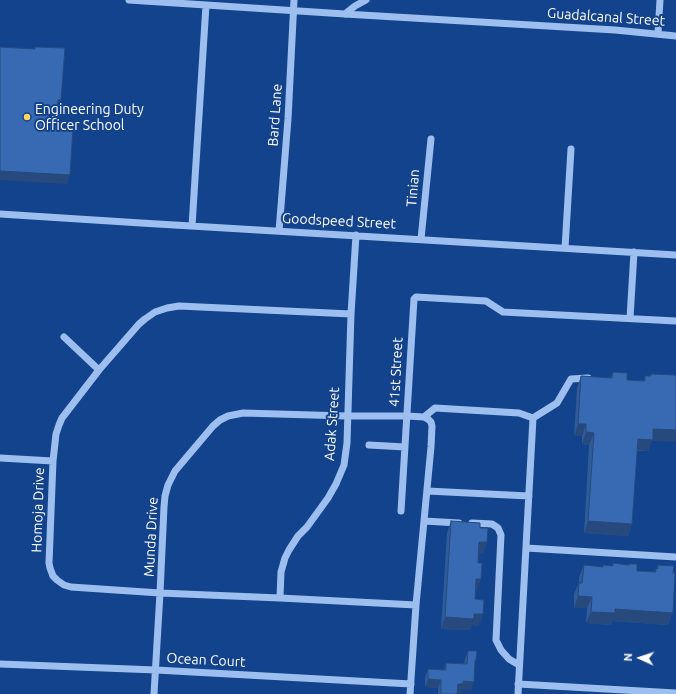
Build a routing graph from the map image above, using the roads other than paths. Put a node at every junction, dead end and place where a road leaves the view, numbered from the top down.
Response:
1 (129, 0) edge
2 (294, 0) edge
3 (366, 0) edge
4 (660, 0) edge
5 (206, 5) junction
6 (294, 10) junction
7 (345, 14) junction
8 (658, 34) junction
9 (676, 36) edge
10 (430, 139) dead end
11 (571, 149) dead end
12 (0, 214) edge
13 (192, 226) junction
14 (279, 231) junction
15 (356, 235) junction
16 (421, 239) junction
17 (565, 248) junction
18 (634, 252) junction
19 (676, 255) edge
20 (351, 314) junction
21 (630, 318) junction
22 (676, 321) edge
23 (64, 337) dead end
24 (99, 370) junction
25 (597, 378) edge
26 (347, 416) junction
27 (407, 416) junction
28 (424, 417) junction
29 (533, 418) junction
30 (369, 445) dead end
31 (405, 447) junction
32 (0, 458) edge
33 (53, 460) junction
34 (426, 491) junction
35 (529, 496) junction
36 (401, 511) dead end
37 (424, 521) junction
38 (526, 548) junction
39 (676, 557) edge
40 (160, 593) junction
41 (280, 598) junction
42 (416, 605) junction
43 (0, 664) edge
44 (519, 665) junction
45 (156, 670) junction
46 (411, 684) junction
47 (518, 684) junction
48 (676, 693) edge
49 (154, 694) edge
50 (410, 694) edge
51 (518, 694) edge

1 - 5 street, Guadalcanal Street
2 - 6 street, Bard Lane
3 - 7 street
4 - 8 street
5 - 6 street, Guadalcanal Street
5 - 13 street
6 - 7 street, Guadalcanal Street
6 - 14 street, Bard Lane
7 - 8 street, Guadalcanal Street
8 - 9 street, Guadalcanal Street
10 - 16 street, Tinian
11 - 17 street
12 - 13 street, Goodspeed Street
13 - 14 street, Goodspeed Street
14 - 15 street, Goodspeed Street
15 - 16 street, Goodspeed Street
15 - 20 street, Adak Street
16 - 17 street, Goodspeed Street
17 - 18 street, Goodspeed Street
18 - 19 street, Goodspeed Street
18 - 21 street
20 - 24 street, Homoja Drive
20 - 26 street, Adak Street
21 - 22 street
21 - 27 street, 41st Street
23 - 24 street
24 - 33 street, Homoja Drive
25 - 29 street
26 - 27 street, Munda Drive
26 - 40 street, Munda Drive
26 - 41 street, Adak Street
27 - 28 street, 41st Street
27 - 31 street
28 - 29 street
28 - 34 street
29 - 35 street
30 - 31 street
31 - 36 street
32 - 33 street
33 - 40 street, Homoja Drive
34 - 35 street
34 - 37 street
35 - 38 street
37 - 42 street
37 - 44 street
38 - 39 street
38 - 44 street
40 - 41 street, Homoja Drive
40 - 45 street, Munda Drive
41 - 42 street, Homoja Drive
42 - 46 street
43 - 45 street, Ocean Court
44 - 47 street
45 - 46 street, Ocean Court
45 - 49 street, Munda Drive
46 - 50 street
47 - 48 street
47 - 51 street

